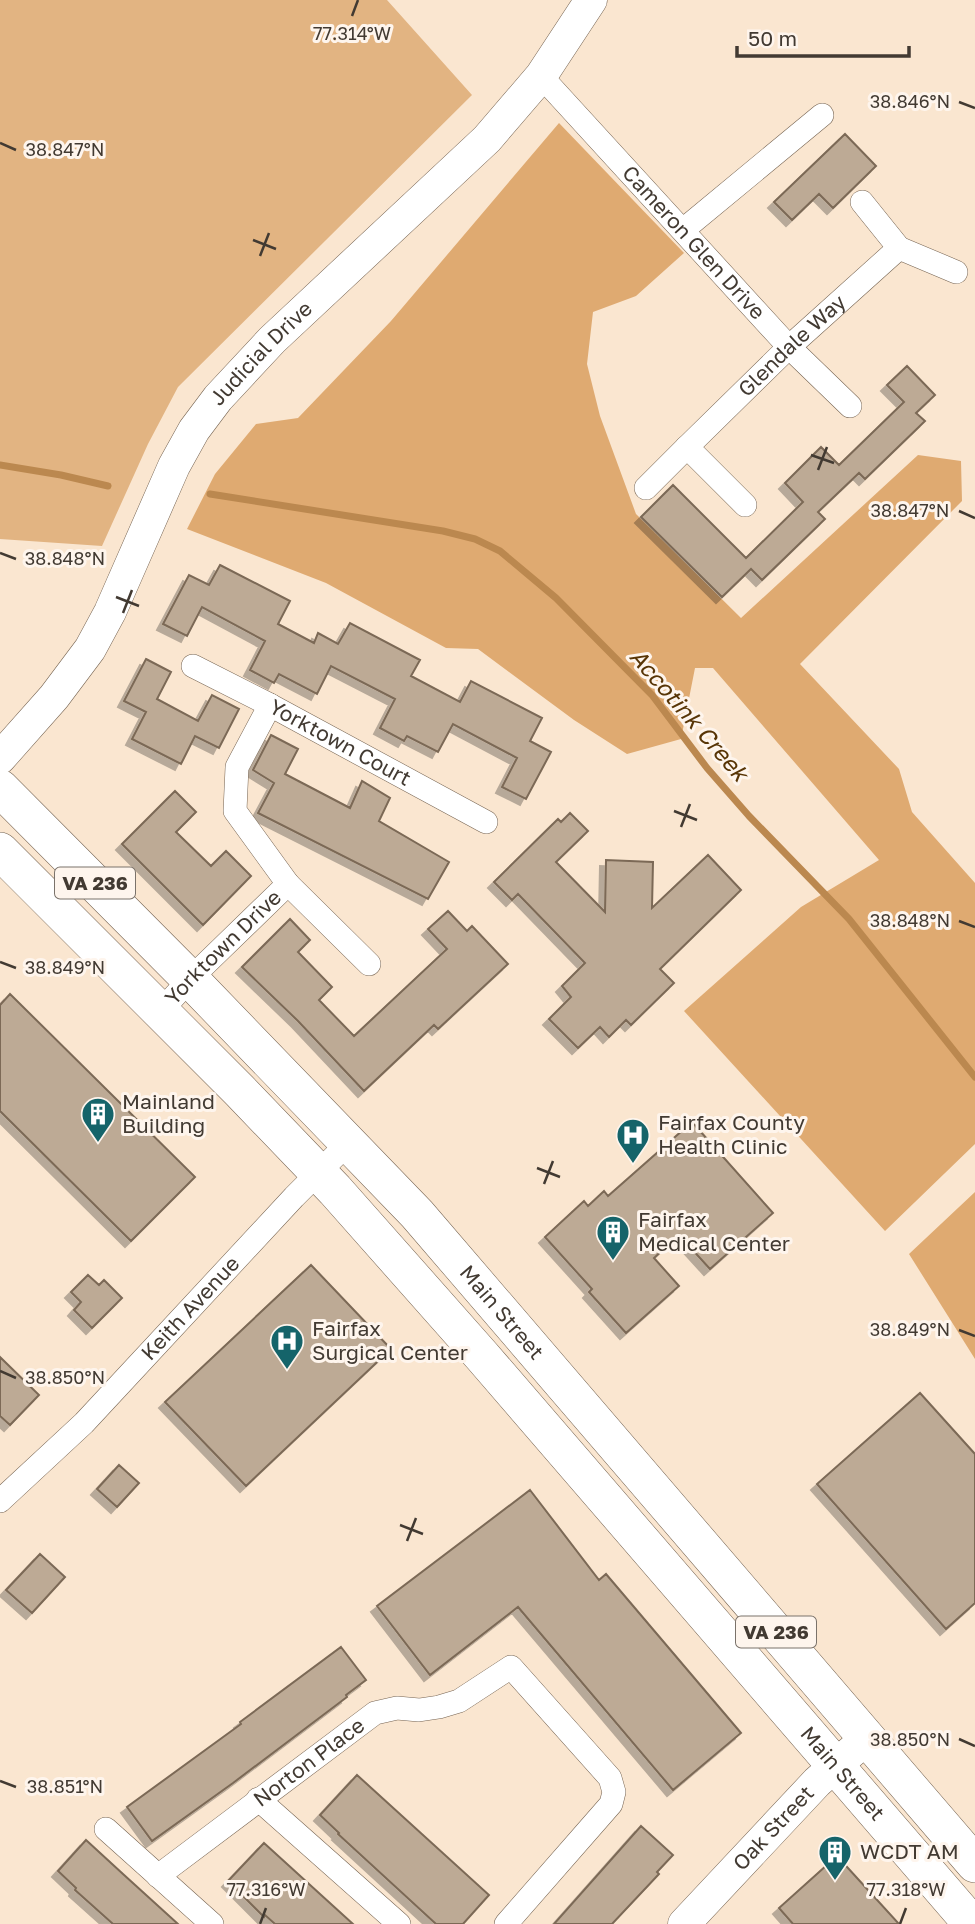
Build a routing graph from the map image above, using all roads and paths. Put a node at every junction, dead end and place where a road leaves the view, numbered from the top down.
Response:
1 (591, 0) edge
2 (541, 76) junction
3 (822, 114) dead end
4 (862, 202) dead end
5 (682, 230) junction
6 (899, 248) junction
7 (956, 272) dead end
8 (789, 347) junction
9 (850, 406) dead end
10 (687, 447) junction
11 (646, 488) dead end
12 (745, 505) dead end
13 (193, 666) dead end
14 (270, 705) junction
15 (0, 758) edge
16 (0, 788) edge
17 (486, 822) dead end
18 (0, 851) edge
19 (288, 884) junction
20 (369, 964) dead end
21 (190, 979) junction
22 (161, 1011) junction
23 (349, 1142) junction
24 (319, 1173) junction
25 (4, 1490) edge
26 (867, 1738) junction
27 (834, 1765) junction
28 (258, 1800) junction
29 (106, 1829) dead end
30 (975, 1864) edge
31 (158, 1876) junction
32 (212, 1924) edge
33 (399, 1924) edge
34 (506, 1924) edge
35 (684, 1924) edge
36 (972, 1924) edge

1 - 2 street, Judicial Drive
2 - 5 street, Cameron Glen Drive
2 - 15 street, Judicial Drive
3 - 5 street
4 - 6 street
5 - 8 street, Cameron Glen Drive
6 - 7 street
6 - 8 street, Glendale Way
8 - 9 street, Cameron Glen Drive
8 - 10 street, Glendale Way
10 - 11 street, Glendale Way
10 - 12 street
13 - 14 street, Yorktown Court
14 - 17 street, Yorktown Court
14 - 19 street, Yorktown Drive
16 - 21 main road, Main Street / VA 236
18 - 22 main road, Main Street / VA 236
19 - 20 street, Yorktown Drive
19 - 21 street, Yorktown Drive
21 - 22 street, Yorktown Drive
21 - 23 main road, Main Street / VA 236
22 - 24 main road, Main Street / VA 236
23 - 24 street, Keith Avenue
23 - 26 main road, Main Street / VA 236
24 - 25 street, Keith Avenue
24 - 27 main road, Main Street / VA 236
26 - 27 street, Oak Street
26 - 30 main road, Main Street / VA 236
27 - 35 street, Oak Street
27 - 36 main road, Main Street / VA 236
28 - 31 street, Norton Place
28 - 33 street
28 - 34 street, Norton Place
29 - 31 street
31 - 32 street

